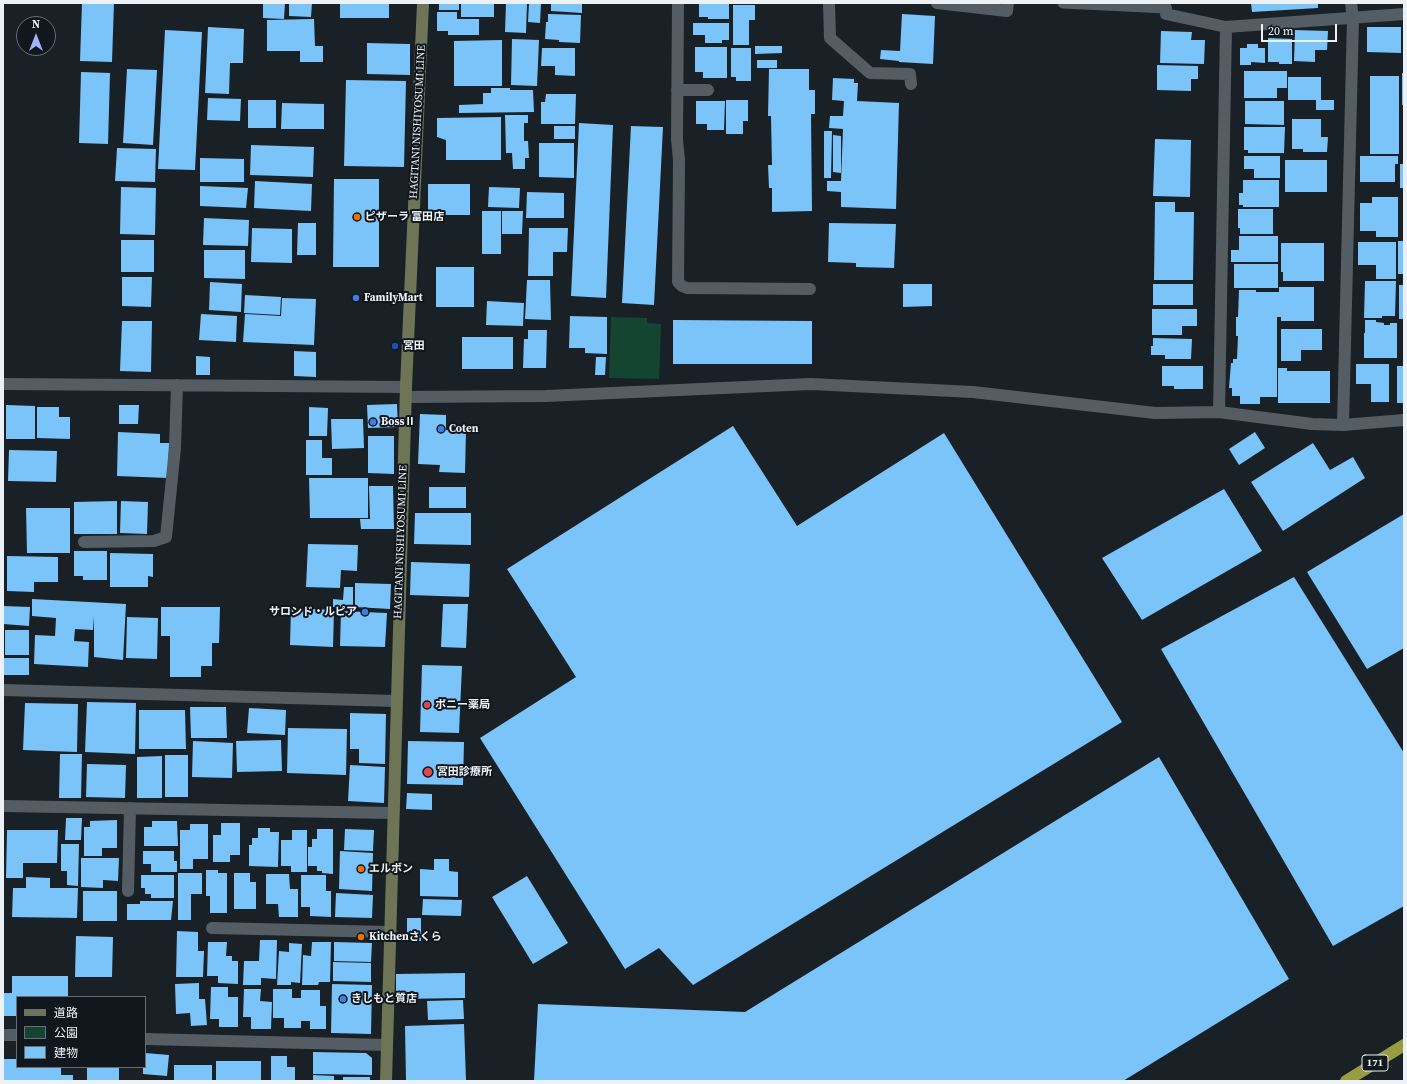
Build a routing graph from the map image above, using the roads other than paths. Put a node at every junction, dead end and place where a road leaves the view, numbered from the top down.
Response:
1 (424, 3) edge
2 (678, 3) edge
3 (829, 3) edge
4 (937, 3) edge
5 (1008, 3) edge
6 (1063, 3) edge
7 (1351, 3) edge
8 (1166, 8) joint
9 (1404, 14) edge
10 (1353, 19) junction
11 (1226, 27) junction
12 (911, 84) dead end
13 (677, 90) junction
14 (708, 90) dead end
15 (810, 289) dead end
16 (3, 384) edge
17 (177, 385) junction
18 (406, 392) junction
19 (1219, 412) junction
20 (1404, 420) edge
21 (1344, 425) junction
22 (84, 542) dead end
23 (3, 690) edge
24 (396, 701) junction
25 (3, 806) edge
26 (130, 808) junction
27 (392, 813) junction
28 (128, 891) dead end
29 (212, 928) dead end
30 (389, 932) junction
31 (3, 1035) edge
32 (16, 1036) edge
33 (146, 1039) edge
34 (386, 1045) junction
35 (1404, 1045) edge
36 (386, 1081) edge
37 (1346, 1081) edge

1 - 18 main road, HAGITANI NISHIYOSUMI LINE
2 - 13 street
3 - 12 street
4 - 5 street
6 - 8 lane
7 - 10 street
8 - 11 street
9 - 10 street
10 - 11 street
10 - 21 street
11 - 19 street
13 - 14 street
13 - 15 street
16 - 17 street
17 - 18 street
17 - 22 street
18 - 19 street
18 - 24 main road, HAGITANI NISHIYOSUMI LINE
19 - 21 street
20 - 21 street
23 - 24 street
24 - 27 main road, HAGITANI NISHIYOSUMI LINE
25 - 26 street
26 - 27 street
26 - 28 street
27 - 30 main road, HAGITANI NISHIYOSUMI LINE
29 - 30 street
30 - 34 main road, HAGITANI NISHIYOSUMI LINE
31 - 32 street
33 - 34 street
34 - 36 main road, HAGITANI NISHIYOSUMI LINE
35 - 37 highway, 171

